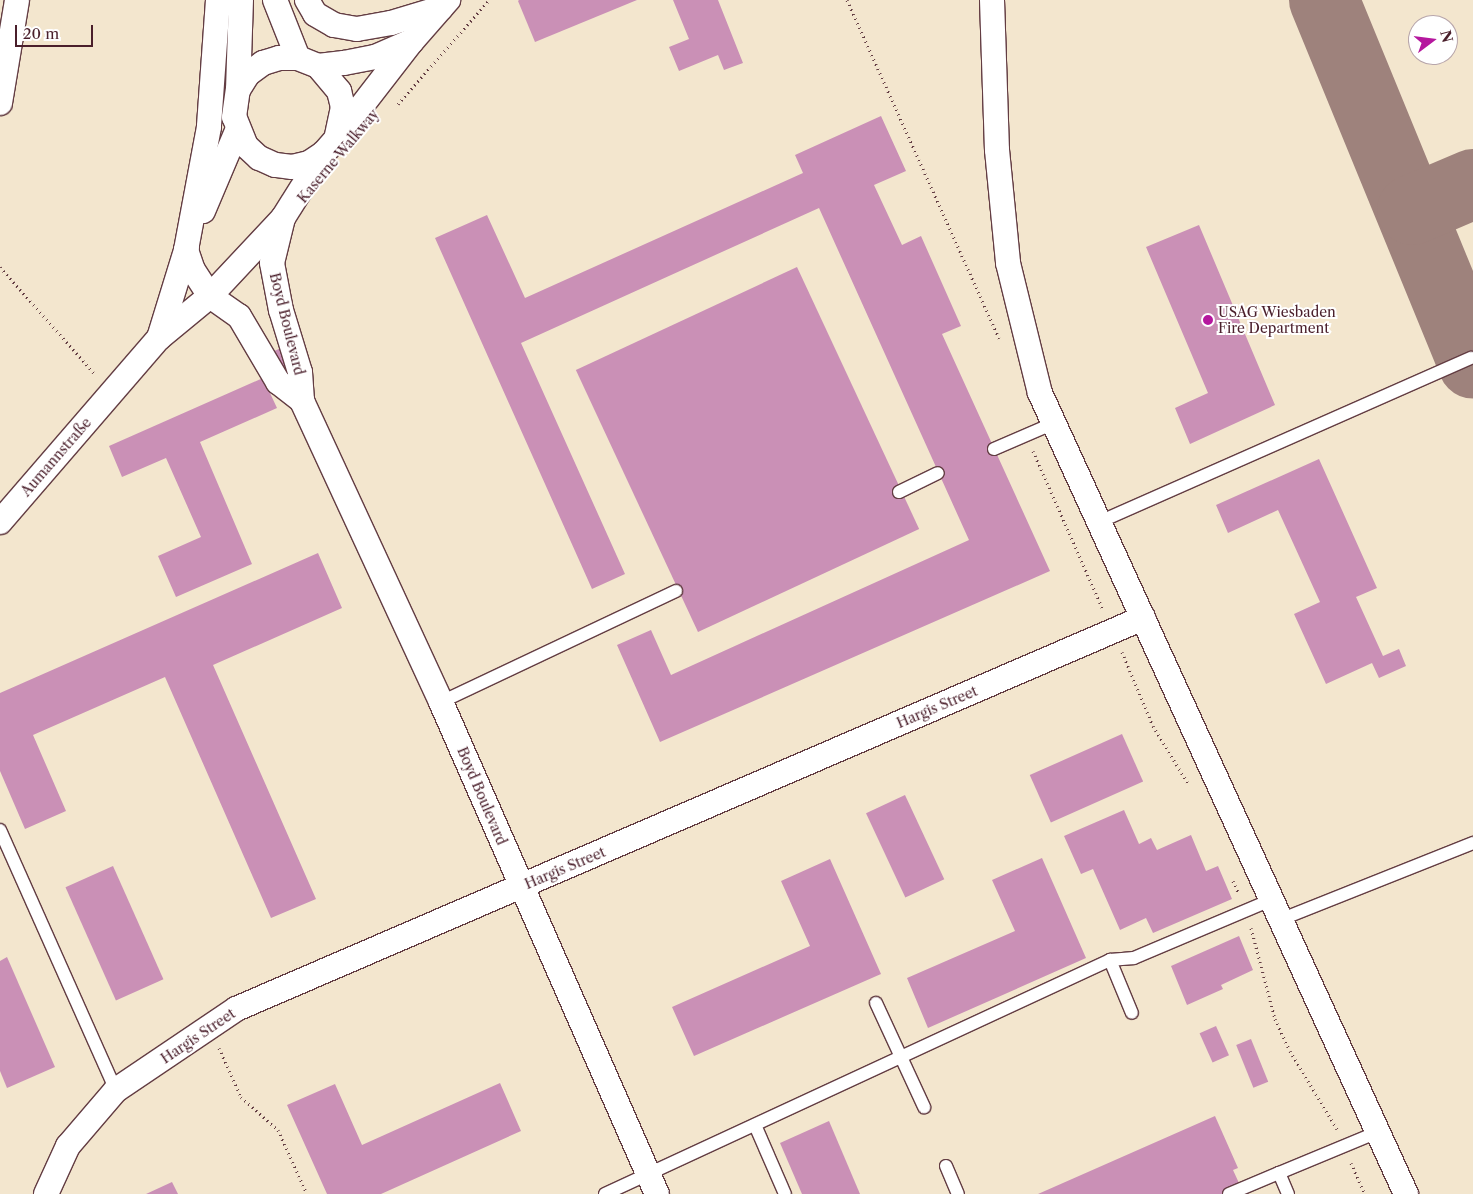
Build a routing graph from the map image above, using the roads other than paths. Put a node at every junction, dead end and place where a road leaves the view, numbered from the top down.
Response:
1 (17, 0) edge
2 (218, 0) edge
3 (241, 0) edge
4 (274, 0) edge
5 (306, 0) edge
6 (992, 0) edge
7 (445, 4) edge
8 (412, 41) junction
9 (308, 62) junction
10 (238, 90) junction
11 (0, 103) edge
12 (237, 131) junction
13 (330, 146) junction
14 (283, 218) junction
15 (186, 250) junction
16 (210, 296) junction
17 (159, 338) junction
18 (1471, 358) dead end
19 (302, 401) junction
20 (1054, 423) junction
21 (994, 449) dead end
22 (938, 473) dead end
23 (899, 492) dead end
24 (0, 522) edge
25 (1099, 522) junction
26 (676, 592) dead end
27 (1143, 618) junction
28 (441, 702) junction
29 (0, 830) edge
30 (1473, 843) edge
31 (521, 887) junction
32 (1278, 909) junction
33 (1110, 960) junction
34 (876, 1002) dead end
35 (1132, 1013) dead end
36 (901, 1057) junction
37 (116, 1090) junction
38 (924, 1106) dead end
39 (755, 1125) junction
40 (1378, 1132) junction
41 (946, 1166) dead end
42 (1279, 1173) junction
43 (652, 1184) edge
44 (46, 1194) edge
45 (605, 1194) edge
46 (785, 1194) edge
47 (958, 1194) edge
48 (1229, 1194) edge
49 (1288, 1194) edge
50 (1406, 1194) edge

1 - 11 street
2 - 15 street
3 - 10 street
4 - 9 street
5 - 7 street
6 - 20 street
7 - 8 street
8 - 9 street
8 - 13 street
9 - 10 street
9 - 13 street
10 - 12 street
12 - 13 street
12 - 15 street
13 - 14 street
14 - 16 street
14 - 19 street, Boyd Boulevard
15 - 16 street
15 - 17 street
16 - 17 street
16 - 19 street, Boyd Boulevard
17 - 24 street, Aumannstraße
18 - 25 lane
19 - 28 street, Boyd Boulevard
20 - 21 lane
20 - 25 street
22 - 23 lane
25 - 27 street
26 - 28 lane
27 - 31 street, Hargis Street
27 - 32 street
28 - 31 street, Boyd Boulevard
29 - 37 lane
30 - 32 lane
31 - 37 street, Hargis Street
31 - 43 street, Boyd Boulevard
32 - 33 lane
32 - 40 street
33 - 35 lane
33 - 36 lane
34 - 36 lane
36 - 38 lane
36 - 39 lane
37 - 44 street, Hargis Street
39 - 43 lane
39 - 46 lane
40 - 42 lane
40 - 50 street
41 - 47 lane
42 - 48 lane
42 - 49 lane
43 - 45 lane

